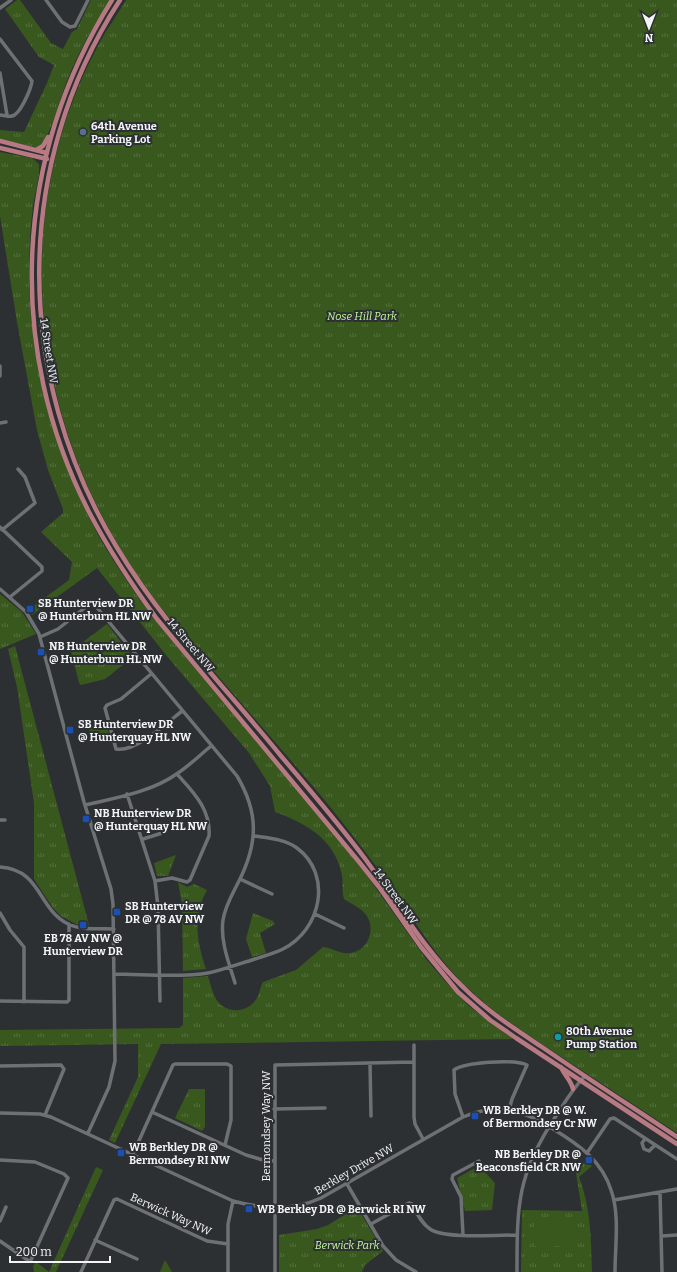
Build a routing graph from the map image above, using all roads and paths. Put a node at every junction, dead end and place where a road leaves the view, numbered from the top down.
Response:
1 (11, 0) edge
2 (46, 0) edge
3 (88, 0) edge
4 (112, 0) edge
5 (120, 0) edge
6 (0, 8) edge
7 (0, 39) edge
8 (0, 73) edge
9 (0, 115) edge
10 (7, 115) junction
11 (55, 121) junction
12 (0, 141) edge
13 (0, 148) edge
14 (36, 150) junction
15 (46, 153) junction
16 (26, 154) junction
17 (53, 154) junction
18 (44, 159) junction
19 (51, 160) junction
20 (42, 168) junction
21 (0, 366) edge
22 (0, 376) edge
23 (6, 422) dead end
24 (0, 423) edge
25 (18, 469) dead end
26 (1, 529) edge
27 (0, 589) edge
28 (10, 597) junction
29 (40, 637) junction
30 (151, 674) junction
31 (182, 711) junction
32 (211, 746) junction
33 (177, 774) junction
34 (127, 794) junction
35 (85, 805) junction
36 (162, 833) dead end
37 (254, 836) junction
38 (143, 839) junction
39 (0, 867) edge
40 (240, 879) junction
41 (155, 881) junction
42 (272, 894) dead end
43 (0, 914) edge
44 (315, 914) junction
45 (69, 924) junction
46 (344, 928) dead end
47 (114, 929) junction
48 (230, 966) junction
49 (114, 974) junction
50 (159, 974) junction
51 (235, 983) dead end
52 (160, 1001) dead end
53 (0, 1002) edge
54 (24, 1002) junction
55 (414, 1045) dead end
56 (414, 1062) junction
57 (370, 1063) junction
58 (0, 1066) edge
59 (561, 1067) junction
60 (583, 1078) junction
61 (574, 1090) junction
62 (325, 1108) dead end
63 (274, 1109) junction
64 (509, 1110) junction
65 (152, 1112) junction
66 (0, 1113) edge
67 (45, 1115) junction
68 (371, 1116) dead end
69 (463, 1117) junction
70 (548, 1127) junction
71 (88, 1133) junction
72 (677, 1137) edge
73 (645, 1138) junction
74 (423, 1139) junction
75 (677, 1144) edge
76 (225, 1145) junction
77 (655, 1145) junction
78 (587, 1153) junction
79 (133, 1154) junction
80 (677, 1159) edge
81 (0, 1160) edge
82 (274, 1161) junction
83 (479, 1161) dead end
84 (347, 1184) junction
85 (677, 1189) edge
86 (660, 1192) junction
87 (614, 1200) junction
88 (233, 1201) junction
89 (6, 1207) dead end
90 (275, 1208) junction
91 (0, 1221) edge
92 (371, 1224) junction
93 (463, 1235) junction
94 (516, 1235) junction
95 (677, 1235) edge
96 (662, 1236) junction
97 (95, 1240) junction
98 (0, 1241) edge
99 (228, 1244) junction
100 (137, 1259) dead end
101 (81, 1272) edge
102 (228, 1272) edge
103 (275, 1272) edge
104 (416, 1272) edge
105 (517, 1272) edge
106 (615, 1272) edge
107 (662, 1272) edge

1 - 6 street
2 - 3 street
4 - 11 main road, 14 Street NW
5 - 17 main road, 14 Street NW
7 - 10 street
8 - 10 street
9 - 10 street
11 - 14 main road
11 - 15 main road, 14 Street NW
12 - 14 main road
13 - 16 main road
14 - 15 main road
15 - 17 main road
15 - 18 main road, 14 Street NW
16 - 18 main road
16 - 20 main road
17 - 19 main road, 14 Street NW
18 - 19 main road
18 - 20 main road, 14 Street NW
19 - 60 main road, 14 Street NW
20 - 59 main road, 14 Street NW
21 - 22 street
23 - 24 street
25 - 26 street
26 - 28 street
27 - 28 street
28 - 29 street
29 - 30 street
29 - 35 street
30 - 31 street
30 - 31 street
31 - 32 street
32 - 33 street
32 - 37 street
33 - 34 street
33 - 41 street
34 - 35 street
34 - 38 street
35 - 47 street
36 - 38 street
37 - 40 street
37 - 44 street
38 - 41 street
39 - 45 street
40 - 42 street
40 - 48 street
41 - 50 street
43 - 54 street
44 - 46 street
44 - 48 street
45 - 47 street
45 - 54 street
47 - 49 street
48 - 50 street
48 - 51 street
49 - 50 street
49 - 71 street
50 - 52 street
53 - 54 street
55 - 56 street
56 - 57 street, Bermondsey Way NW
56 - 74 street
57 - 63 street, Bermondsey Way NW
57 - 68 street
58 - 67 street
59 - 60 main road, 14 Street NW
59 - 61 main road
60 - 61 street
60 - 72 main road, 14 Street NW
60 - 75 main road, 14 Street NW
61 - 70 street
62 - 63 street
63 - 82 street, Bermondsey Way NW
64 - 69 street, Berkley Drive NW
64 - 69 street
64 - 70 street, Berkley Drive NW
65 - 76 street
65 - 76 street
65 - 79 street
66 - 67 street, Berkley Drive NW
67 - 71 street, Berkley Drive NW
69 - 74 street, Berkley Drive NW
70 - 78 street, Berkley Drive NW
70 - 94 street
71 - 79 street, Berkley Drive NW
73 - 77 street
73 - 77 street
73 - 78 street
74 - 84 street, Berkley Drive NW
76 - 82 street
77 - 80 street
78 - 87 street, Berkley Drive NW
79 - 88 street, Berkley Drive NW
81 - 98 street
82 - 90 street, Bermondsey Way NW
83 - 93 street
84 - 90 street, Berkley Drive NW
84 - 92 street
85 - 86 street
86 - 87 street
86 - 96 street
87 - 106 street, Berkley Drive NW
88 - 90 street, Berkley Drive NW
88 - 99 street
89 - 91 street
90 - 103 street, Bermondsey Way NW
92 - 93 street
92 - 104 street
93 - 94 street
94 - 105 street
95 - 96 street
96 - 107 street
97 - 99 street, Berwick Way NW
97 - 100 street
97 - 101 street, Berwick Way NW
99 - 102 street

